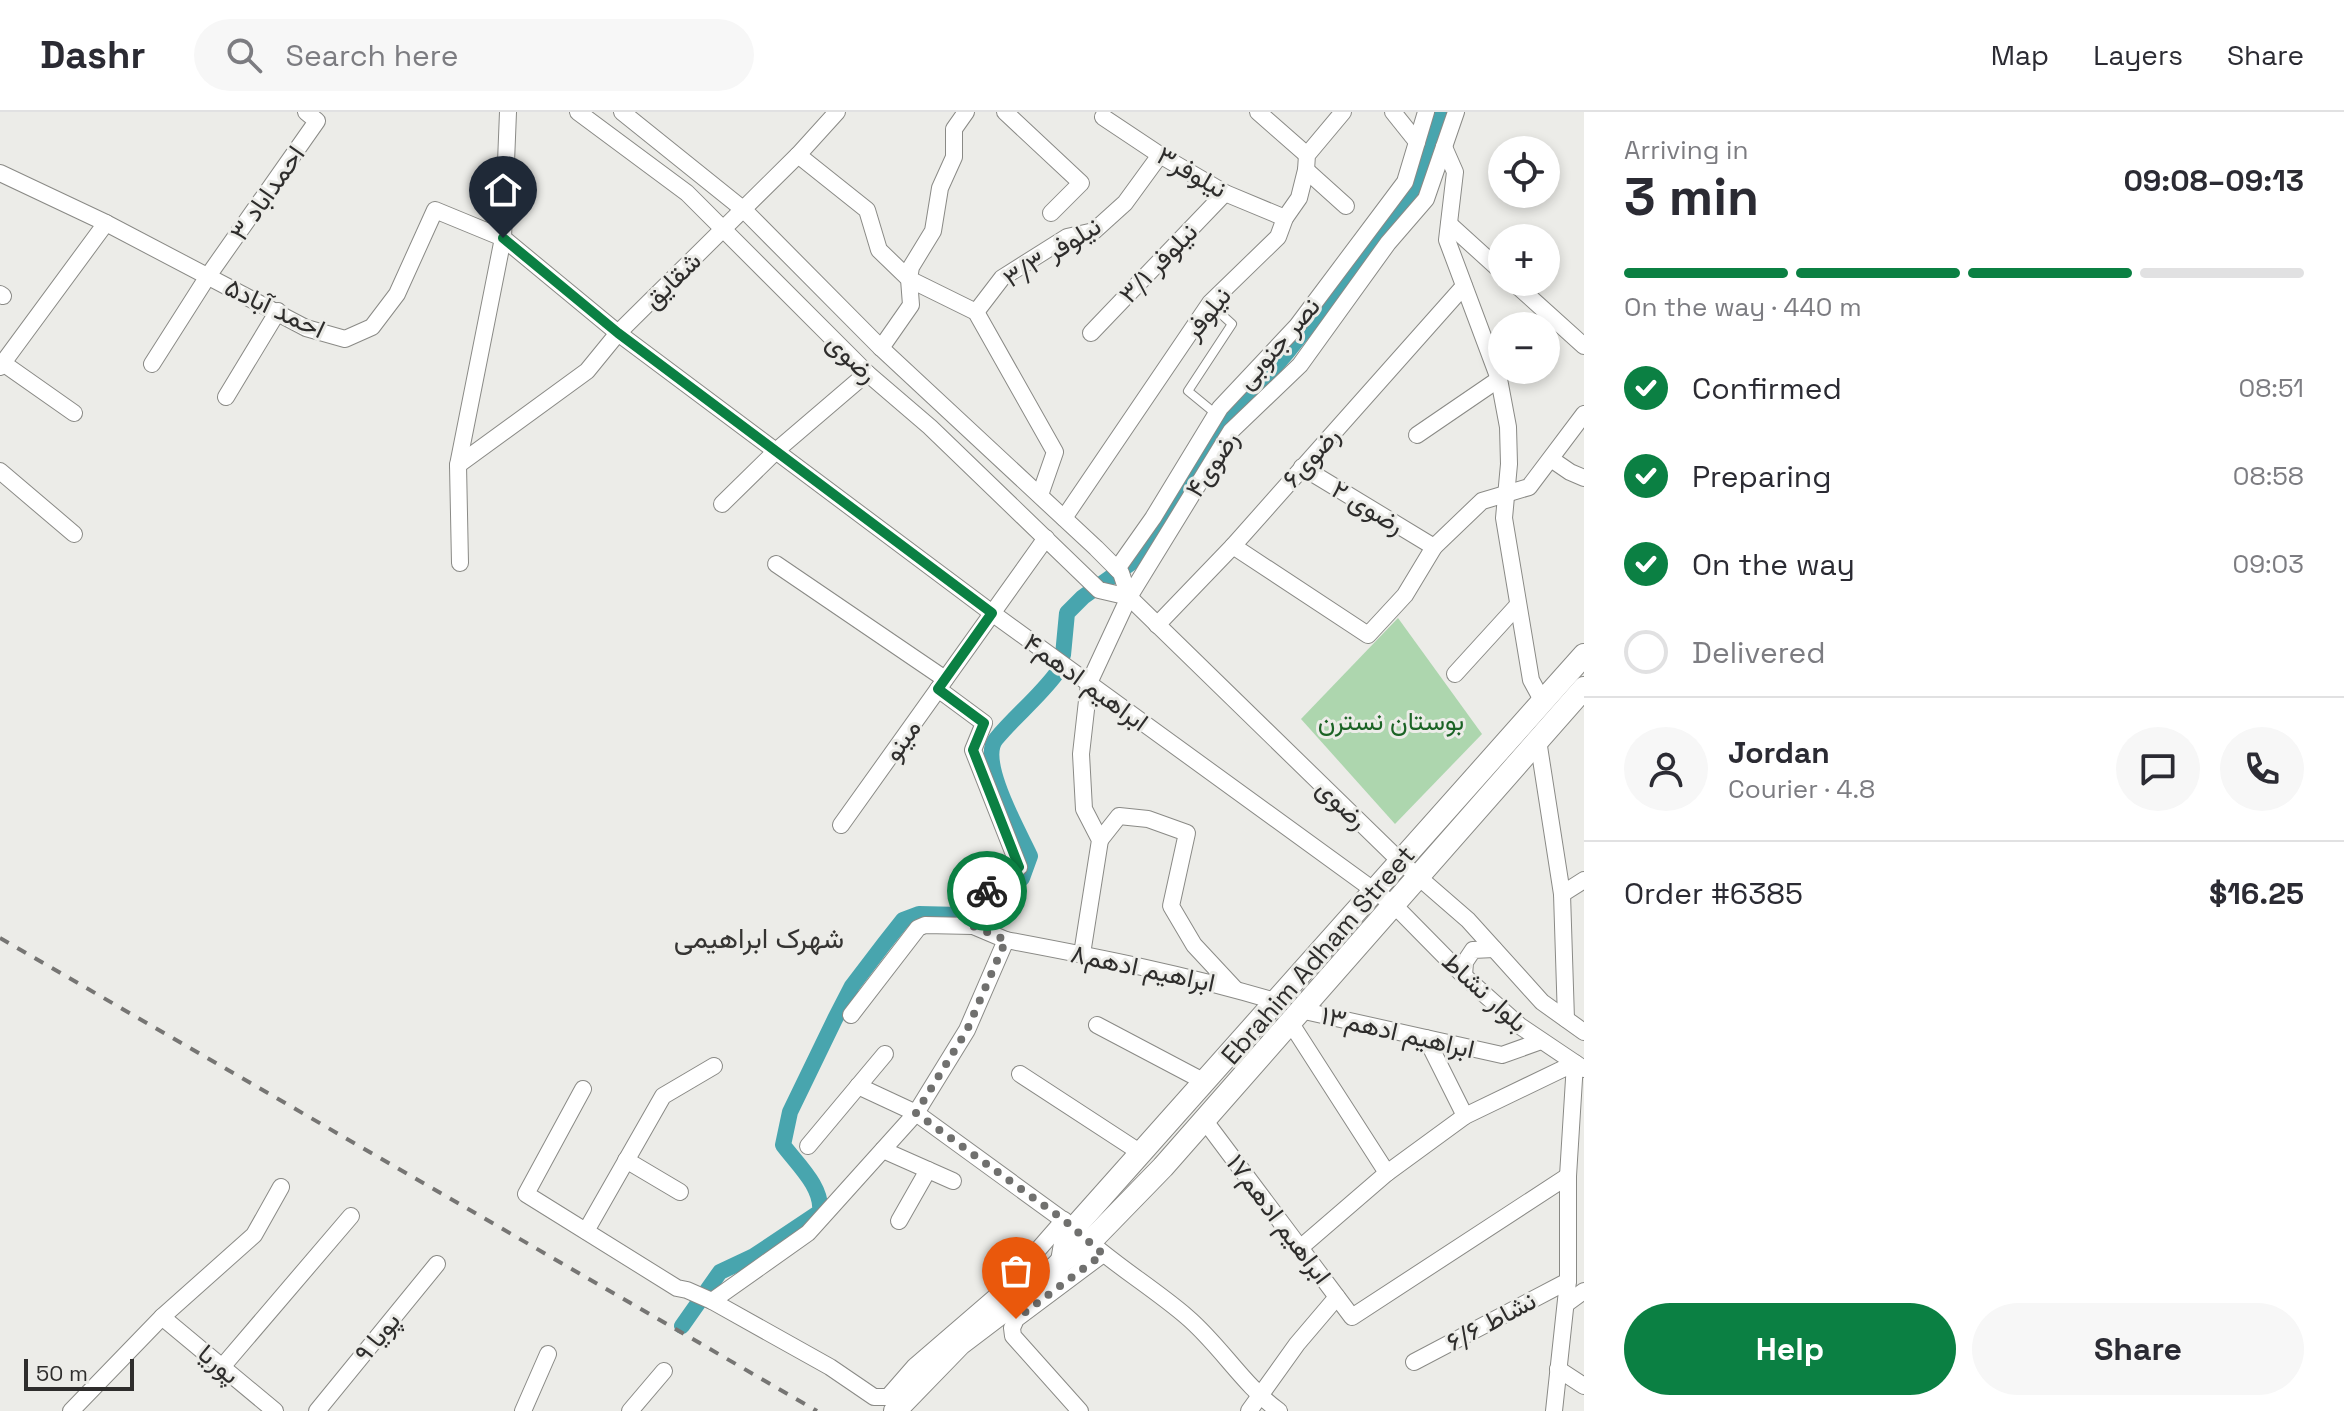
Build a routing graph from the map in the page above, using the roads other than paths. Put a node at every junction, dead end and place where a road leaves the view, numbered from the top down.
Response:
1 (306, 112) edge
2 (508, 112) edge
3 (578, 112) edge
4 (622, 112) edge
5 (966, 112) edge
6 (1005, 112) edge
7 (1258, 112) edge
8 (1343, 112) edge
9 (1393, 112) edge
10 (1426, 112) edge
11 (1456, 112) edge
12 (830, 115) edge
13 (1103, 117) dead end
14 (1417, 142) junction
15 (1441, 146) junction
16 (798, 155) junction
17 (1160, 155) junction
18 (1306, 162) junction
19 (0, 173) edge
20 (1225, 193) junction
21 (1346, 206) dead end
22 (744, 210) junction
23 (1051, 213) dead end
24 (1285, 218) junction
25 (106, 223) junction
26 (1449, 224) junction
27 (724, 229) junction
28 (503, 238) junction
29 (1488, 259) edge
30 (208, 276) junction
31 (909, 279) junction
32 (1464, 286) junction
33 (1529, 296) edge
34 (1210, 303) junction
35 (278, 311) junction
36 (976, 312) junction
37 (618, 333) junction
38 (1091, 333) dead end
39 (1584, 346) edge
40 (881, 348) junction
41 (1488, 350) edge
42 (152, 364) dead end
43 (1, 365) edge
44 (867, 373) junction
45 (1492, 384) edge
46 (1500, 384) edge
47 (226, 397) dead end
48 (946, 408) junction
49 (74, 413) dead end
50 (1216, 414) junction
51 (1584, 414) edge
52 (930, 427) junction
53 (1417, 435) dead end
54 (777, 450) junction
55 (1551, 459) junction
56 (458, 465) junction
57 (1302, 467) junction
58 (0, 471) edge
59 (1584, 478) edge
60 (1505, 493) junction
61 (1040, 495) junction
62 (722, 504) dead end
63 (1064, 518) junction
64 (74, 534) dead end
65 (1046, 538) junction
66 (1233, 546) junction
67 (1434, 547) junction
68 (460, 563) dead end
69 (776, 564) dead end
70 (1117, 569) junction
71 (1129, 597) junction
72 (1517, 606) junction
73 (992, 613) junction
74 (1157, 625) junction
75 (1584, 655) edge
76 (1455, 674) dead end
77 (1089, 683) junction
78 (942, 684) junction
79 (1584, 688) edge
80 (1543, 702) junction
81 (1538, 740) junction
82 (841, 825) dead end
83 (1100, 840) junction
84 (1400, 861) junction
85 (1418, 876) junction
86 (1584, 880) edge
87 (1375, 891) junction
88 (1562, 894) junction
89 (1394, 905) junction
90 (973, 926) junction
91 (1006, 940) junction
92 (1494, 949) junction
93 (1082, 954) junction
94 (1464, 976) junction
95 (1235, 989) junction
96 (1278, 1002) junction
97 (851, 1015) dead end
98 (1295, 1016) junction
99 (1566, 1019) junction
100 (1097, 1025) dead end
101 (1584, 1032) edge
102 (1426, 1038) junction
103 (1541, 1041) junction
104 (885, 1054) dead end
105 (714, 1066) dead end
106 (1580, 1066) edge
107 (1020, 1074) dead end
108 (1205, 1082) junction
109 (858, 1086) junction
110 (583, 1089) dead end
111 (916, 1113) junction
112 (1465, 1116) junction
113 (1205, 1121) junction
114 (808, 1146) dead end
115 (883, 1150) junction
116 (1141, 1153) junction
117 (626, 1160) junction
118 (928, 1170) junction
119 (1387, 1173) junction
120 (953, 1181) dead end
121 (1574, 1182) edge
122 (281, 1187) dead end
123 (680, 1192) dead end
124 (351, 1216) dead end
125 (899, 1221) dead end
126 (586, 1231) junction
127 (1083, 1236) junction
128 (1300, 1248) junction
129 (437, 1264) dead end
130 (1568, 1281) junction
131 (1584, 1291) edge
132 (1337, 1297) junction
133 (712, 1301) junction
134 (1566, 1304) junction
135 (162, 1317) junction
136 (548, 1354) dead end
137 (1414, 1362) dead end
138 (222, 1367) junction
139 (1558, 1369) junction
140 (664, 1371) dead end
141 (1584, 1386) edge
142 (1258, 1396) junction
143 (71, 1411) edge
144 (275, 1411) edge
145 (317, 1411) edge
146 (523, 1411) edge
147 (630, 1411) edge
148 (895, 1411) edge
149 (1080, 1411) edge
150 (1249, 1411) edge
151 (1279, 1411) edge
152 (1554, 1411) edge

1 - 30 street, احمداباد ۳
2 - 28 street
3 - 27 street, رضوی
4 - 22 street, رضوی
5 - 31 street
6 - 23 street
7 - 18 street
8 - 18 street, نیلوفر
9 - 14 street
10 - 14 street, نصر جنوبی
11 - 15 street, رضوی۴
12 - 16 street, شقایق
13 - 17 street, نیلوفر۳
14 - 15 street
14 - 50 street, نصر جنوبی
15 - 26 street
15 - 71 street, رضوی۴
16 - 22 street, شقایق
16 - 31 street
17 - 20 street, نیلوفر۳
17 - 36 street, نیلوفر ۳/۳
18 - 21 street
18 - 24 street, نیلوفر
19 - 25 street, احمد آباد۵
20 - 24 street, نیلوفر۳
20 - 38 street, نیلوفر ۳/۱
22 - 27 street, شقایق
22 - 40 street, رضوی
24 - 34 street, نیلوفر
25 - 30 street, احمد آباد۵
25 - 43 street
26 - 29 street
26 - 32 street
27 - 37 street, شقایق
27 - 44 street, رضوی
28 - 35 street, احمد آباد۵
28 - 37 street, ابراهیم ادهم۴
28 - 56 street
30 - 35 street, احمد آباد۵
30 - 42 street
31 - 36 street
31 - 40 street
32 - 41 street
32 - 57 street, رضوی۶
33 - 39 street
34 - 50 lane
34 - 63 street, نیلوفر
35 - 47 street
36 - 61 street
37 - 54 street, ابراهیم ادهم۴
37 - 56 street, شقایق
40 - 48 street, رضوی
43 - 49 street
44 - 52 street, رضوی
44 - 54 street
45 - 53 street
46 - 60 street
48 - 52 street
48 - 61 street, رضوی
50 - 70 street, نصر جنوبی
51 - 55 street
52 - 65 street, رضوی
54 - 62 street
54 - 73 street, ابراهیم ادهم۴
55 - 59 street
55 - 60 street
56 - 68 street
57 - 66 street, رضوی۶
57 - 67 street, رضوی ۲
58 - 64 street
60 - 67 street
60 - 72 street
61 - 63 street, رضوی
63 - 70 street, رضوی
65 - 71 street, رضوی
65 - 73 street, مینو
66 - 67 street
66 - 74 street, رضوی۶
69 - 78 street
70 - 71 street, رضوی
71 - 74 street, رضوی
71 - 77 street, رضوی۴
72 - 76 street
72 - 80 street
73 - 77 street, ابراهیم ادهم۴
73 - 78 street, مینو
74 - 84 street, رضوی
75 - 80 street, Ebrahim Adham Street
77 - 83 street, رضوی۴
77 - 87 street, ابراهیم ادهم۴
78 - 82 street, مینو
78 - 90 street
79 - 81 street, Ebrahim Adham Street
80 - 84 street, Ebrahim Adham Street
81 - 85 street, Ebrahim Adham Street
81 - 88 street
83 - 93 street
83 - 95 street
84 - 85 street, رضوی
84 - 87 street, Ebrahim Adham Street
85 - 89 street, Ebrahim Adham Street
85 - 92 street, بلوار نشاط
86 - 88 street
87 - 89 street, ابراهیم ادهم۴
87 - 96 street, Ebrahim Adham Street
88 - 99 street
89 - 94 street, بلوار نشاط
89 - 98 street, Ebrahim Adham Street
90 - 91 street, ابراهیم ادهم۸
90 - 97 street
91 - 93 street, ابراهیم ادهم۸
91 - 111 street
92 - 94 street
92 - 99 street, بلوار نشاط
93 - 95 street, ابراهیم ادهم۸
94 - 103 street, بلوار نشاط
95 - 96 street, ابراهیم ادهم۸
96 - 108 street, Ebrahim Adham Street
98 - 102 street, ابراهیم ادهم۱۳
98 - 113 street, Ebrahim Adham Street
98 - 119 street
99 - 101 street, بلوار نشاط
100 - 108 street
102 - 103 street, ابراهیم ادهم۱۳
102 - 112 street
103 - 106 street, بلوار نشاط
104 - 109 street
105 - 117 street
106 - 112 street
106 - 121 street
107 - 116 street
108 - 116 street, Ebrahim Adham Street
109 - 111 street
109 - 114 street
110 - 126 street
111 - 115 street
111 - 127 street
112 - 119 street
113 - 127 street, Ebrahim Adham Street
113 - 128 street, ابراهیم ادهم۱۷
115 - 118 street
115 - 133 street
116 - 127 street, Ebrahim Adham Street
117 - 123 street
117 - 126 street
118 - 120 street
118 - 125 street
119 - 128 street
121 - 130 street
121 - 132 street, ابراهیم ادهم۱۷
122 - 135 street
124 - 138 street
126 - 133 street
127 - 133 street
127 - 142 street
127 - 148 street, Ebrahim Adham Street
127 - 149 street
128 - 132 street, ابراهیم ادهم۱۷
129 - 145 street, پویا ۹
130 - 134 street
130 - 137 street, نشاط ۶/۶
131 - 134 street
132 - 142 street
134 - 139 street
135 - 138 street, پوریا
135 - 143 street
136 - 146 street
138 - 144 street, پوریا
139 - 141 street
139 - 152 street
140 - 147 street
142 - 150 street
142 - 151 street

